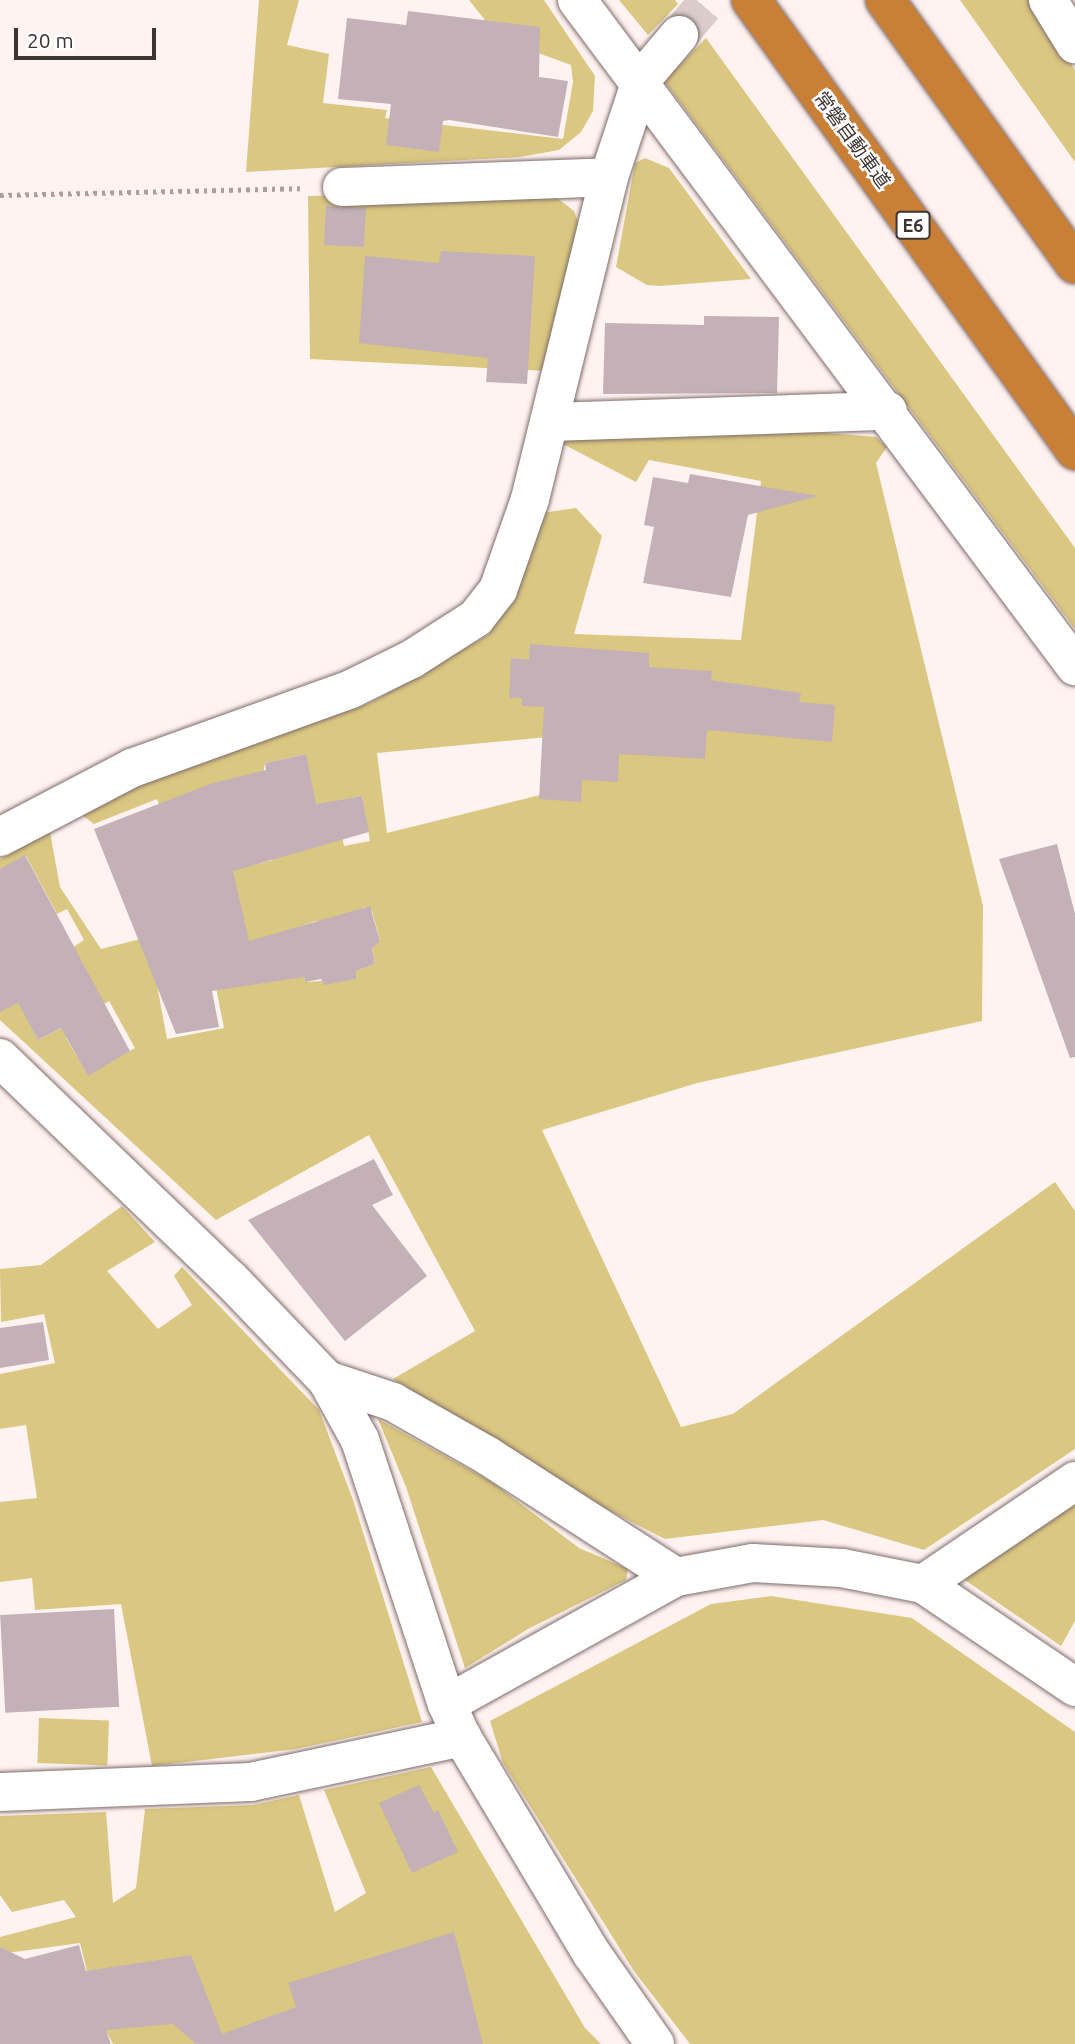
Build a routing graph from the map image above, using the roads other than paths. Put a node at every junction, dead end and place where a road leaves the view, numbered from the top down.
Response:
1 (577, 0) edge
2 (751, 0) edge
3 (885, 0) edge
4 (1048, 0) edge
5 (679, 35) tunnel mouth
6 (1075, 44) edge
7 (641, 80) junction
8 (609, 177) junction
9 (342, 187) road end
10 (1075, 264) edge
11 (888, 411) junction
12 (551, 422) junction
13 (1075, 450) edge
14 (1075, 666) edge
15 (0, 837) edge
16 (0, 1058) edge
17 (327, 1380) junction
18 (1075, 1481) edge
19 (676, 1577) junction
20 (923, 1584) junction
21 (1075, 1687) edge
22 (455, 1720) junction
23 (0, 1793) edge
24 (655, 2044) edge

1 - 7 street
2 - 13 highway, 常磐自動車道 / E6
3 - 10 highway
4 - 6 street
5 - 7 street
7 - 8 street
7 - 11 street
8 - 9 street
8 - 12 street
11 - 12 street
11 - 14 street
12 - 15 street
16 - 17 street
17 - 19 street
17 - 22 street
18 - 20 street
19 - 20 street
19 - 22 street
20 - 21 street
22 - 23 street
22 - 24 street

